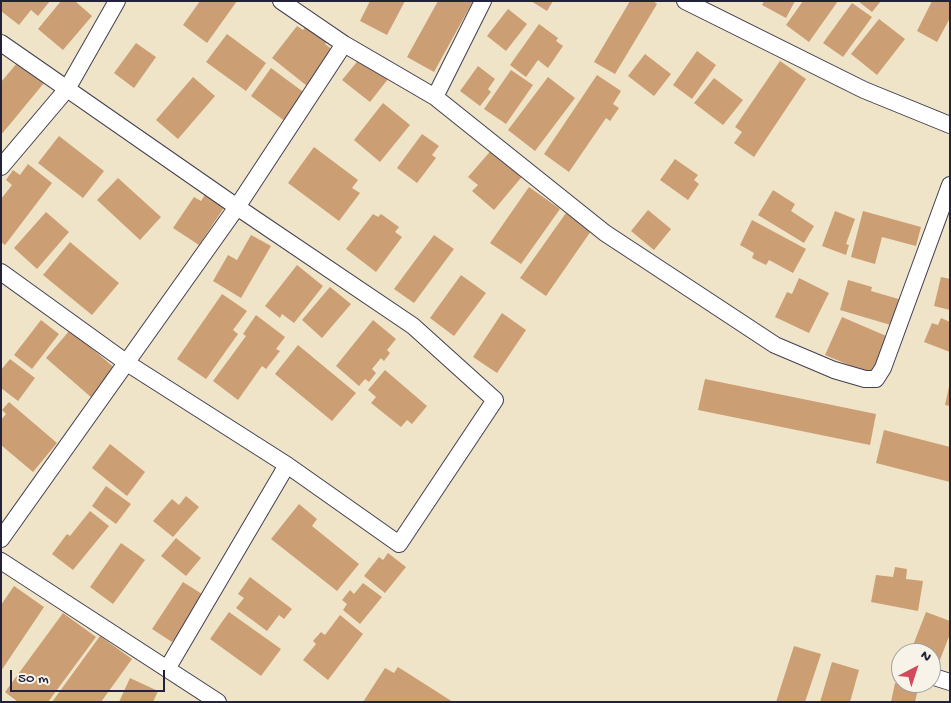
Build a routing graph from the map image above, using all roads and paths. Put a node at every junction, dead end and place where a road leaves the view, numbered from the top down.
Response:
1 (117, 1) edge
2 (281, 1) edge
3 (483, 1) edge
4 (684, 1) edge
5 (1, 43) edge
6 (344, 44) junction
7 (67, 89) junction
8 (435, 97) junction
9 (950, 125) edge
10 (1, 167) edge
11 (950, 185) edge
12 (237, 207) junction
13 (1, 272) edge
14 (127, 363) junction
15 (287, 465) junction
16 (1, 539) edge
17 (1, 561) edge
18 (167, 670) junction
19 (218, 702) edge

1 - 7 street
2 - 6 street
3 - 8 street
4 - 9 street
5 - 7 street
6 - 8 street
6 - 12 street
7 - 10 street
7 - 12 street
8 - 11 street
12 - 14 street
12 - 15 street
13 - 14 street
14 - 15 street
14 - 16 street
15 - 18 street
17 - 18 street
18 - 19 street

